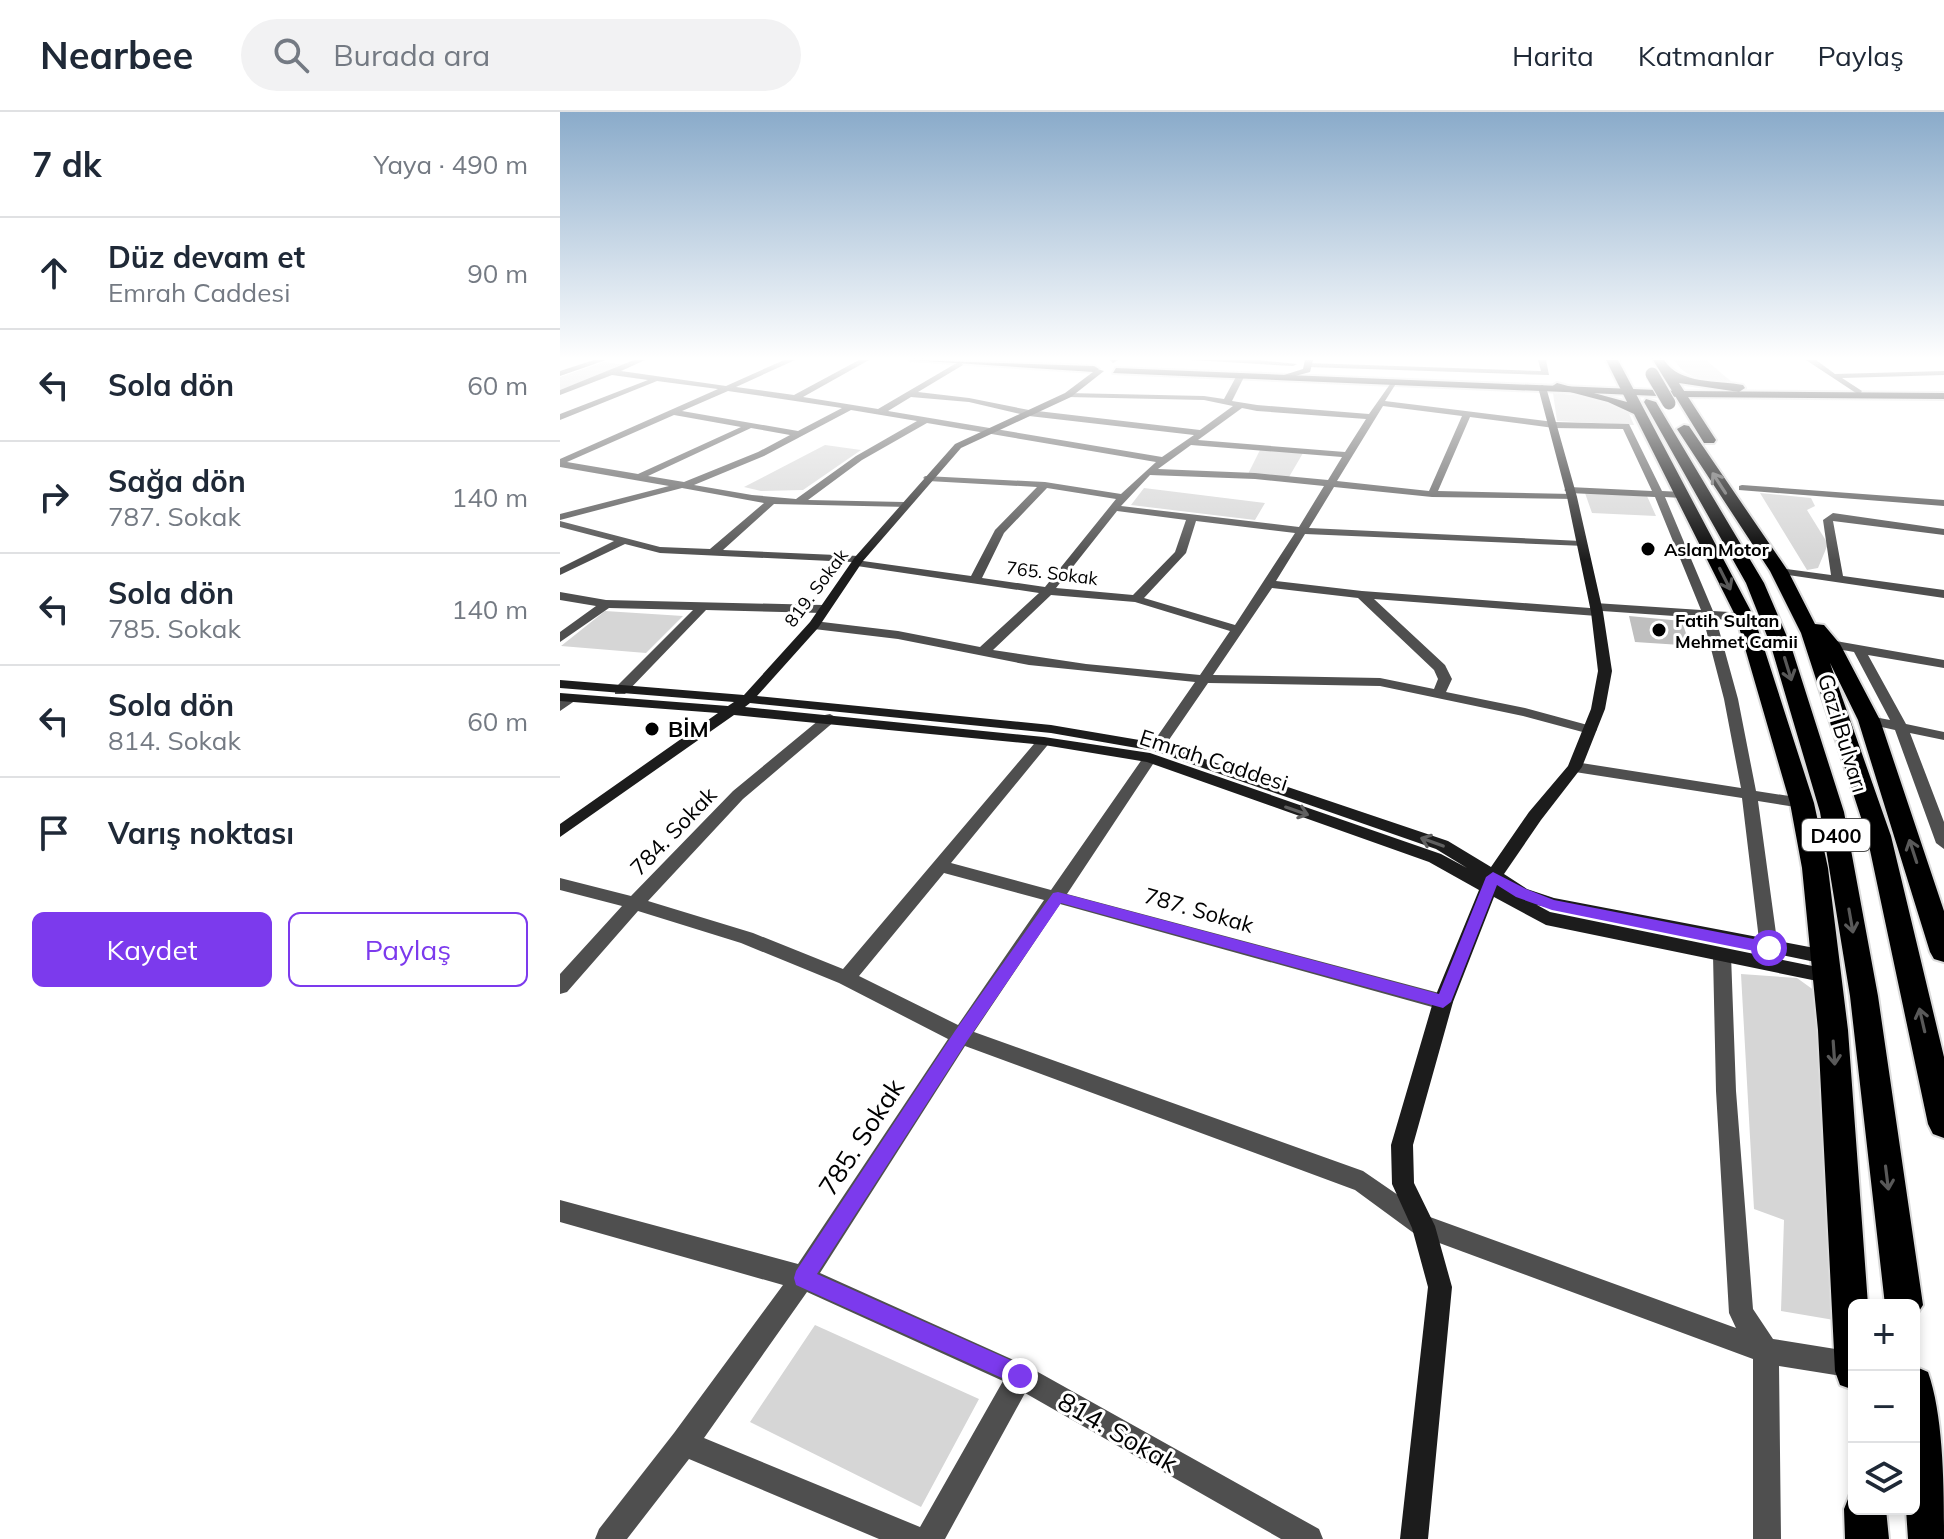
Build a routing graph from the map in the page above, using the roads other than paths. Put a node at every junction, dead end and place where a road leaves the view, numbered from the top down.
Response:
1 (640, 427) edge
2 (748, 427) edge
3 (753, 427) edge
4 (813, 427) edge
5 (914, 427) edge
6 (970, 427) edge
7 (998, 427) edge
8 (1147, 427) edge
9 (1211, 427) edge
10 (1367, 427) edge
11 (1461, 427) edge
12 (1554, 427) edge
13 (1626, 427) edge
14 (1672, 427) edge
15 (1681, 427) edge
16 (1686, 427) edge
17 (1692, 427) edge
18 (990, 430) junction
19 (1202, 433) junction
20 (799, 434) junction
21 (1191, 442) junction
22 (1349, 455) junction
23 (1163, 460) junction
24 (560, 463) edge
25 (1148, 472) junction
26 (642, 475) junction
27 (928, 478) junction
28 (687, 484) junction
29 (1330, 484) junction
30 (1045, 485) junction
31 (1742, 488) junction
32 (1432, 494) junction
33 (1571, 494) junction
34 (1659, 494) junction
35 (1682, 495) junction
36 (1123, 497) junction
37 (773, 500) junction
38 (800, 501) junction
39 (1944, 503) edge
40 (904, 505) junction
41 (1114, 508) junction
42 (560, 517) edge
43 (1192, 517) junction
44 (560, 524) edge
45 (576, 529) junction
46 (1303, 531) junction
47 (1944, 532) edge
48 (560, 534) edge
49 (621, 542) junction
50 (1581, 544) junction
51 (712, 553) junction
52 (858, 561) junction
53 (1779, 571) junction
54 (560, 572) edge
55 (1837, 577) junction
56 (974, 582) junction
57 (1755, 583) junction
58 (1269, 584) junction
59 (1048, 591) junction
60 (1944, 594) edge
61 (1362, 595) junction
62 (560, 596) edge
63 (1136, 599) junction
64 (1795, 602) junction
65 (606, 604) junction
66 (702, 607) junction
67 (823, 609) junction
68 (1596, 610) junction
69 (1709, 617) junction
70 (1745, 617) junction
71 (814, 625) junction
72 (1239, 630) junction
73 (560, 638) edge
74 (1830, 644) junction
75 (1859, 649) junction
76 (985, 650) junction
77 (1944, 664) edge
78 (1204, 679) junction
79 (560, 684) edge
80 (620, 691) junction
81 (1439, 693) junction
82 (747, 699) junction
83 (564, 701) edge
84 (727, 711) junction
85 (830, 718) junction
86 (1869, 720) junction
87 (1901, 727) junction
88 (1590, 730) junction
89 (1944, 736) edge
90 (1044, 741) junction
91 (1153, 752) junction
92 (1575, 767) junction
93 (1752, 796) junction
94 (1802, 803) junction
95 (560, 832) edge
96 (1944, 843) edge
97 (941, 866) junction
98 (1491, 883) junction
99 (560, 884) edge
100 (1058, 897) junction
101 (1944, 901) edge
102 (635, 903) junction
103 (1938, 928) junction
104 (1769, 948) junction
105 (1944, 952) edge
106 (1722, 955) junction
107 (1826, 966) junction
108 (846, 978) junction
109 (560, 987) edge
110 (1443, 1002) junction
111 (961, 1036) junction
112 (1944, 1124) edge
113 (560, 1211) edge
114 (1423, 1226) junction
115 (803, 1278) junction
116 (1849, 1299) edge
117 (1903, 1299) edge
118 (1766, 1351) junction
119 (1848, 1364) edge
120 (1020, 1376) junction
121 (684, 1443) junction
122 (1920, 1443) edge
123 (1865, 1515) edge
124 (609, 1539) edge
125 (913, 1539) edge
126 (929, 1539) edge
127 (1309, 1539) edge
128 (1414, 1539) edge
129 (1767, 1539) edge
130 (1867, 1539) edge
131 (1930, 1539) edge

1 - 24 street
2 - 26 street
3 - 20 street
4 - 20 street
5 - 38 street
6 - 18 street
7 - 18 street, 819. Sokak
8 - 19 street
9 - 19 street
10 - 22 street, 785. Sokak
11 - 32 street
12 - 33 street
13 - 34 street
14 - 35 highway
15 - 57 highway, Gazi Bulvarı / D400
53 -> 16 highway, Gazi Bulvarı / D400
17 - 31 highway
18 - 23 street
18 - 27 street, 819. Sokak
19 - 21 street
20 - 28 street
21 - 22 street
21 - 23 street
22 - 29 street, 785. Sokak
23 - 25 street
24 - 26 street
25 - 29 street
25 - 36 street
26 - 28 street
27 - 30 street
27 - 40 street, 819. Sokak
28 - 37 street
28 - 42 street
29 - 32 street
29 - 46 street, 785. Sokak
30 - 36 street
30 - 56 street
31 - 39 street
31 - 53 highway
32 - 33 street
33 - 34 street
33 - 50 street
34 - 35 street
34 - 69 street
35 - 57 highway
35 -> 70 highway
36 - 41 street
37 - 38 street
37 - 51 street
38 - 40 street
40 - 52 street, 819. Sokak
41 - 43 street
41 - 59 street
43 - 46 street
43 - 63 street
44 - 45 street, 765. Sokak
45 - 48 street
45 - 49 street, 765. Sokak
46 - 50 street
46 - 58 street, 785. Sokak
47 - 55 street
49 - 51 street, 765. Sokak
49 - 54 street
50 - 68 street
51 - 52 street, 765. Sokak
52 - 56 street, 765. Sokak
52 - 67 street, 819. Sokak
53 - 55 street
53 - 64 highway, Gazi Bulvarı / D400
55 - 60 street
56 - 59 street, 765. Sokak
57 -> 117 highway, Gazi Bulvarı / D400
58 - 61 street
58 - 72 street, 785. Sokak
59 - 63 street, 765. Sokak
59 - 76 street
61 - 68 street
61 - 81 street
62 - 65 street
63 - 72 street, 765. Sokak
64 - 74 highway
112 -> 64 highway, Gazi Bulvarı / D400
65 - 66 street
65 - 73 street
66 - 67 street
66 - 80 street
67 - 71 street, 819. Sokak
68 - 69 street
68 - 88 street
69 - 70 street
69 - 93 street
70 - 94 highway
71 - 76 street
71 - 82 street, 819. Sokak
72 - 78 street, 785. Sokak
74 - 75 street
74 - 86 highway
75 - 77 street
75 - 87 street
76 - 78 street
78 - 81 street
78 - 91 street, 785. Sokak
79 - 80 street, Emrah Caddesi
80 - 82 street, Emrah Caddesi
81 - 88 street
82 - 84 street, 819. Sokak
82 - 91 street, Emrah Caddesi
83 - 84 street, Emrah Caddesi
84 - 85 street, Emrah Caddesi
84 - 95 street, 819. Sokak
85 - 90 street, Emrah Caddesi
85 - 102 street, 784. Sokak
86 - 87 street
103 -> 86 highway
87 - 89 street
87 - 96 street
88 - 92 street
90 - 91 street, Emrah Caddesi
90 - 97 street
91 - 98 street, Emrah Caddesi
91 - 100 street, 785. Sokak
92 - 93 street
92 - 98 street
93 - 94 street
93 - 104 street
94 - 107 highway
97 - 100 street, 787. Sokak
97 - 108 street
98 - 104 street, Emrah Caddesi
98 - 106 street, Emrah Caddesi
98 - 110 street
99 - 102 street
100 - 110 street, 787. Sokak
100 - 111 street, 785. Sokak
101 - 103 street
102 - 108 street
102 - 109 street, 784. Sokak
103 - 105 highway
104 - 107 street, Emrah Caddesi
106 - 107 street, Emrah Caddesi
106 - 118 street
107 -> 116 highway
108 - 111 street
110 - 114 street
111 - 114 street
111 - 115 street, 785. Sokak
113 - 115 street, 814. Sokak
114 - 118 street
114 - 128 street
115 - 120 street, 814. Sokak
115 - 121 street, 785. Sokak
118 - 119 street
118 - 129 street
120 - 126 street
120 - 127 street, 814. Sokak
121 - 124 street, 785. Sokak
121 - 125 street
122 - 131 highway
123 - 130 highway

